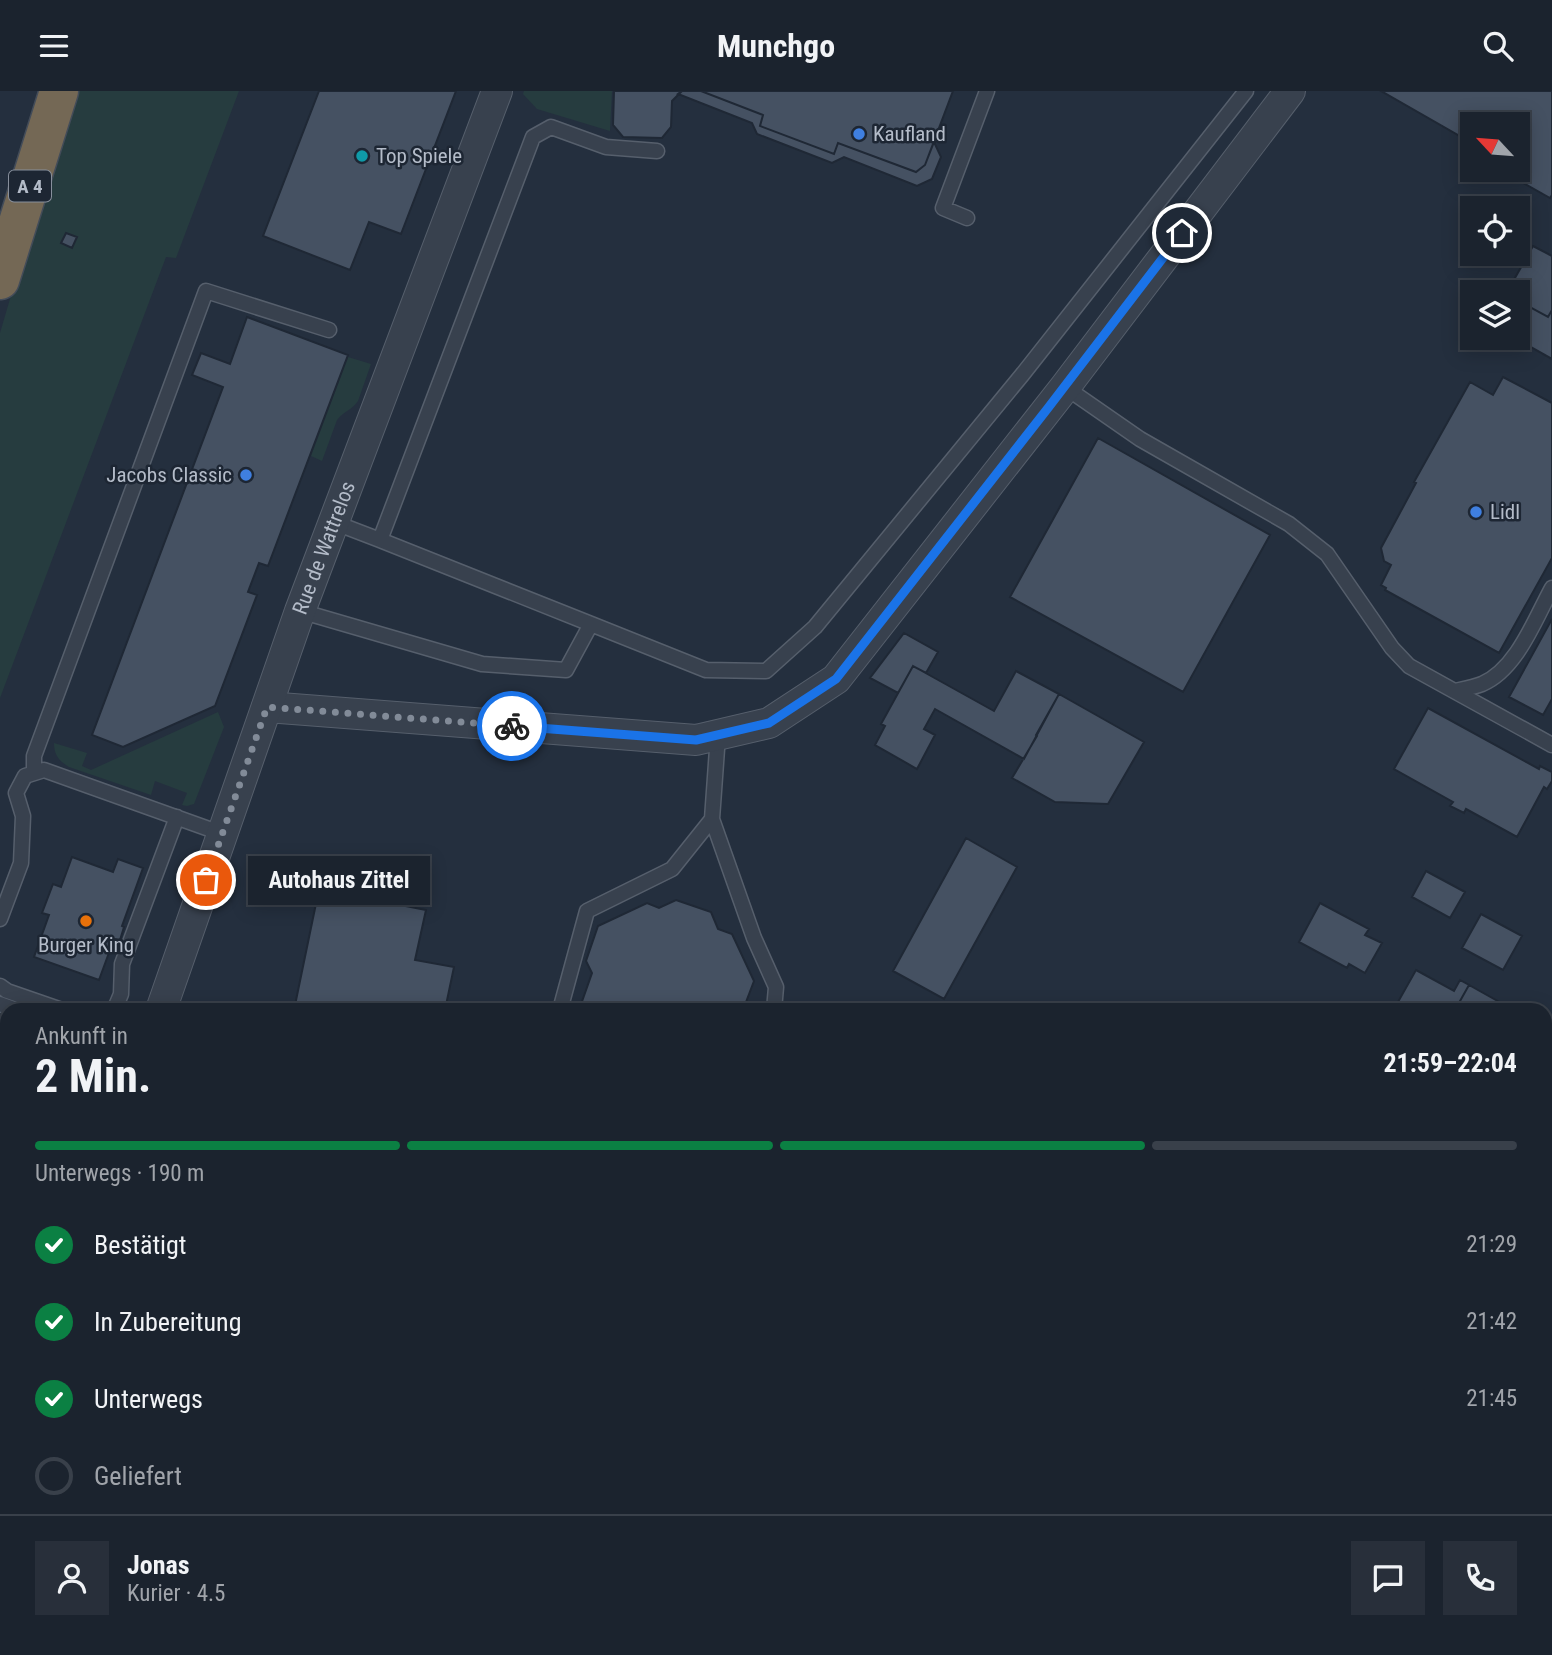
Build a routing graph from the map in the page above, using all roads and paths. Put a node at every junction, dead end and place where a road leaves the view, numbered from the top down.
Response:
1 (59, 91) edge
2 (497, 91) edge
3 (986, 91) edge
4 (1246, 91) edge
5 (1290, 91) edge
6 (657, 151) dead end
7 (967, 218) dead end
8 (0, 280) edge
9 (329, 330) dead end
10 (1065, 387) junction
11 (333, 522) junction
12 (380, 540) junction
13 (1552, 587) edge
14 (300, 611) junction
15 (591, 624) junction
16 (1455, 691) junction
17 (267, 707) junction
18 (718, 735) junction
19 (1552, 745) edge
20 (34, 773) junction
21 (177, 817) junction
22 (712, 819) junction
23 (223, 834) junction
24 (0, 919) edge
25 (0, 986) edge
26 (42, 1003) edge
27 (117, 1003) edge
28 (163, 1003) edge
29 (562, 1003) edge
30 (775, 1003) edge

1 - 8 highway, A 4
2 - 11 street, Rue de Wattrelos
3 - 7 lane
4 - 15 lane
5 - 10 street
6 - 12 lane
9 - 20 lane
10 - 16 lane
10 - 18 street
11 - 12 lane
11 - 14 street, Rue de Wattrelos
12 - 15 lane
13 - 16 lane
14 - 15 lane
14 - 17 street, Rue de Wattrelos
16 - 19 lane
17 - 18 street
17 - 23 street, Rue de Wattrelos
18 - 22 lane
20 - 21 lane
20 - 24 lane
21 - 23 lane
21 - 27 lane
22 - 29 lane
22 - 30 lane
23 - 28 street, Rue de Wattrelos
25 - 26 lane

